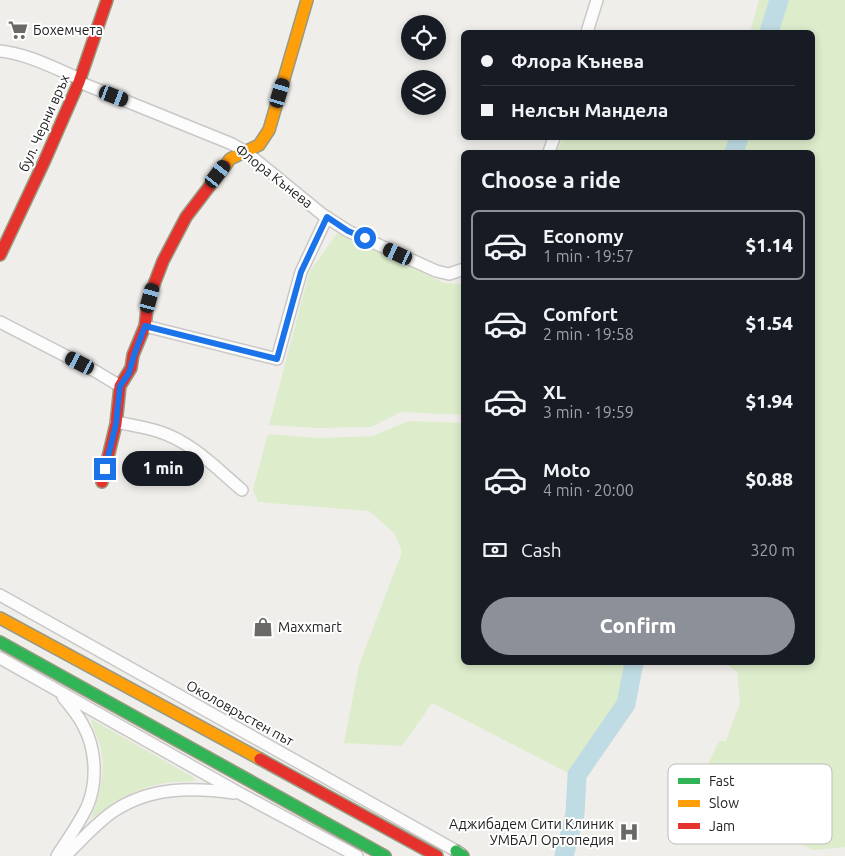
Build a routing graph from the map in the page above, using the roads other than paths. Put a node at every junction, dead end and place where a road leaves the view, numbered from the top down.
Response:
1 (107, 0) edge
2 (597, 0) edge
3 (303, 1) edge
4 (588, 30) edge
5 (0, 51) edge
6 (80, 81) junction
7 (246, 152) junction
8 (20, 212) junction
9 (327, 217) junction
10 (0, 231) edge
11 (0, 255) edge
12 (461, 270) edge
13 (0, 322) edge
14 (145, 326) junction
15 (120, 386) junction
16 (116, 422) junction
17 (102, 482) dead end
18 (242, 490) dead end
19 (0, 594) edge
20 (0, 618) edge
21 (0, 642) edge
22 (0, 658) edge
23 (59, 691) junction
24 (241, 794) junction
25 (360, 814) junction
26 (343, 833) junction
27 (425, 833) junction
28 (462, 854) edge
29 (58, 856) edge
30 (65, 856) edge
31 (357, 856) edge
32 (371, 856) edge
33 (385, 856) edge
34 (437, 856) edge

1 - 6 main road, бул. Черни връх
2 - 4 street
3 - 7 main road
5 - 6 street, Флора Кънева
6 - 7 street, Флора Кънева
6 - 8 main road, бул. Черни връх
7 - 9 street, Флора Кънева
7 - 14 main road
8 - 10 main road
8 - 11 main road, бул. Черни връх
9 - 12 street, Флора Кънева
9 - 14 street
13 - 15 street
14 - 15 main road
15 - 16 main road
16 - 17 main road
16 - 18 street
19 - 27 street, Околовръстен път
20 - 25 main road
21 - 26 main road
22 - 23 street
23 - 24 street
23 - 29 street
24 - 30 street
24 - 31 street
25 - 27 main road
25 - 34 main road
26 - 32 main road
26 - 33 main road
27 - 28 street, Околовръстен път

